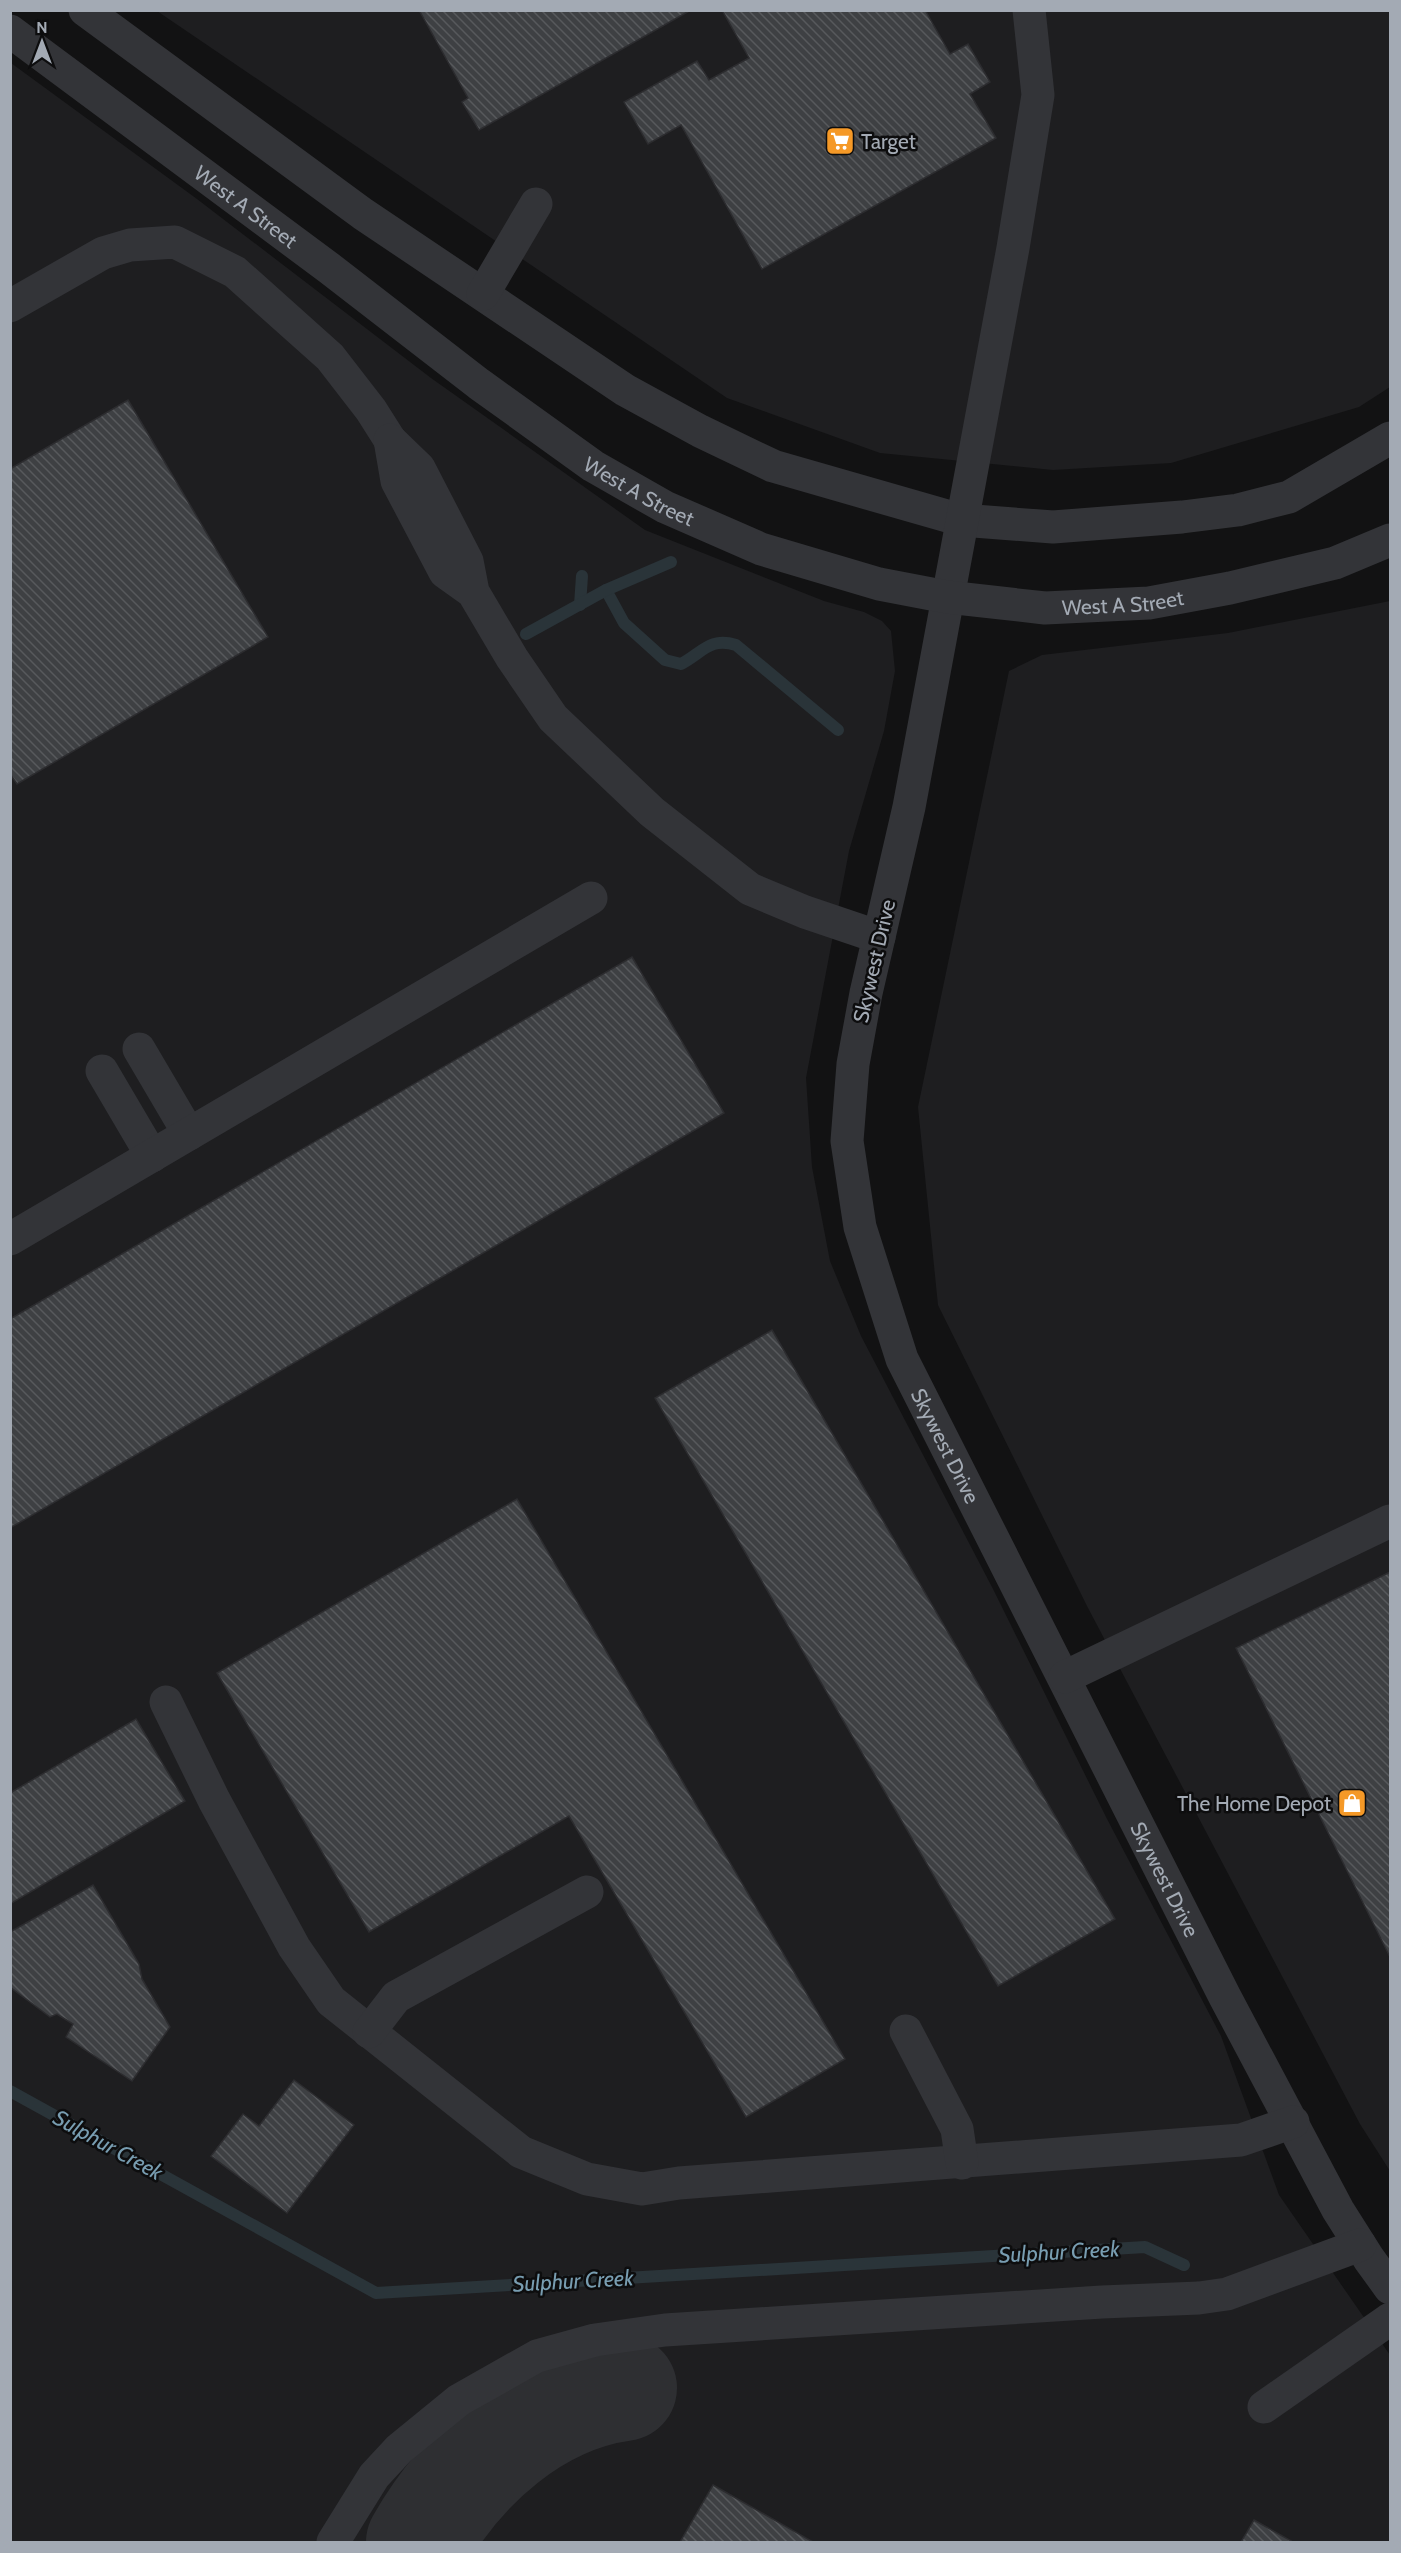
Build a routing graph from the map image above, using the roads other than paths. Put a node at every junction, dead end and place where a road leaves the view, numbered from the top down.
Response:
1 (85, 10) edge
2 (1029, 10) edge
3 (10, 31) edge
4 (536, 204) dead end
5 (483, 294) junction
6 (10, 306) edge
7 (1390, 438) edge
8 (961, 520) junction
9 (1390, 540) edge
10 (947, 597) junction
11 (591, 898) dead end
12 (879, 937) junction
13 (139, 1049) dead end
14 (102, 1071) dead end
15 (189, 1134) junction
16 (152, 1156) junction
17 (10, 1239) edge
18 (1390, 1521) edge
19 (1065, 1677) junction
20 (166, 1702) dead end
21 (587, 1892) dead end
22 (906, 2031) dead end
23 (369, 2032) junction
24 (1293, 2122) junction
25 (962, 2163) junction
26 (1360, 2245) junction
27 (1390, 2288) edge
28 (1390, 2319) edge
29 (1264, 2407) dead end
30 (333, 2542) edge

1 - 5 street
2 - 8 street, Skywest Drive
3 - 10 street, West A Street
4 - 5 street
5 - 8 street
6 - 12 street
7 - 8 street
8 - 10 street, Skywest Drive
9 - 10 street, West A Street
10 - 12 street, Skywest Drive
11 - 15 street
12 - 19 street, Skywest Drive
13 - 15 street
14 - 16 street
15 - 16 street
16 - 17 street
18 - 19 street
19 - 24 street, Skywest Drive
20 - 23 street
21 - 23 street
22 - 25 street
23 - 25 street
24 - 25 street
24 - 26 street, Skywest Drive
26 - 27 street, Skywest Drive
26 - 30 street
28 - 29 street

